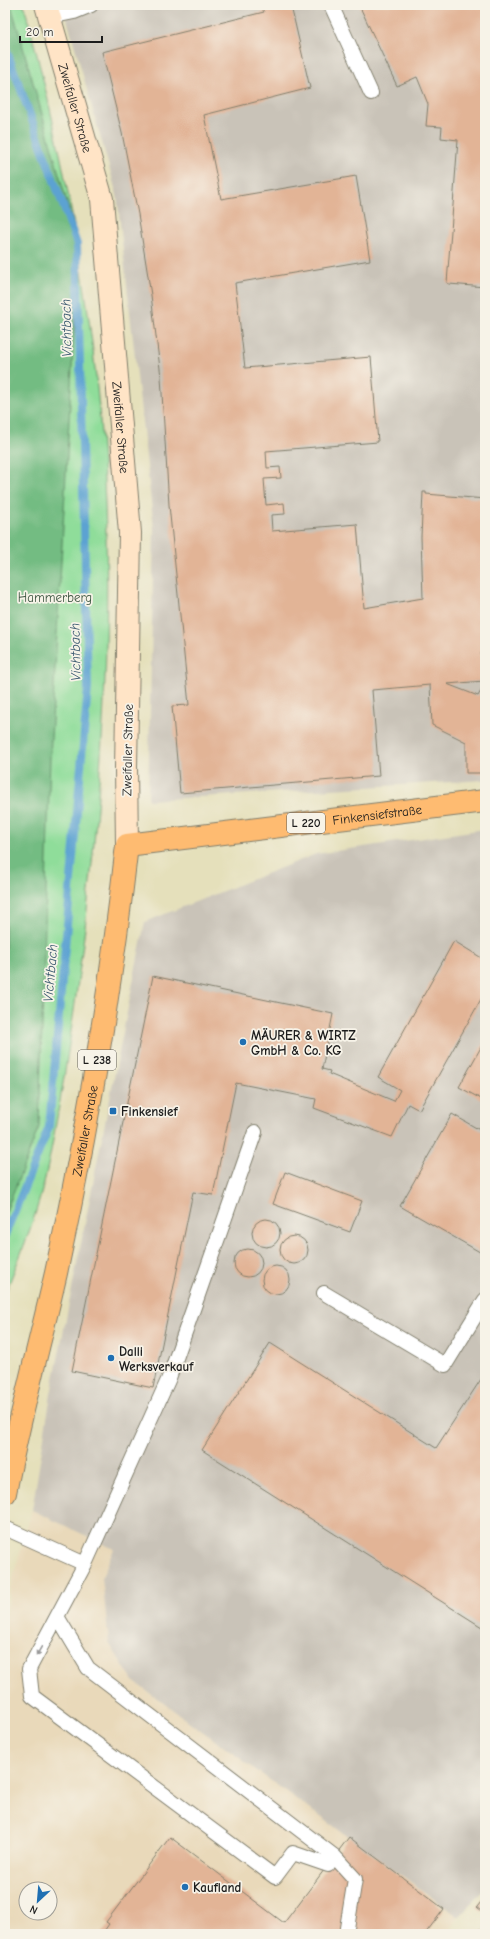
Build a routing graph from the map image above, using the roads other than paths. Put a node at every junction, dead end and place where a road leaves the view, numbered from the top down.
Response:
1 (91, 5) edge
2 (331, 5) edge
3 (48, 11) edge
4 (370, 93) dead end
5 (485, 801) edge
6 (127, 845) junction
7 (255, 1132) dead end
8 (324, 1293) dead end
9 (485, 1300) edge
10 (5, 1493) edge
11 (5, 1528) edge
12 (85, 1564) junction
13 (58, 1618) junction
14 (328, 1865) dead end
15 (346, 1934) edge

1 - 3 lane
2 - 4 lane
3 - 6 main road, Zweifaller Straße / L 238
5 - 6 main road, Finkensiefstraße / L 220
6 - 10 main road, Zweifaller Straße / L 238
7 - 12 lane
8 - 9 lane
11 - 12 lane
12 - 13 lane
13 -> 14 lane
13 - 15 lane

